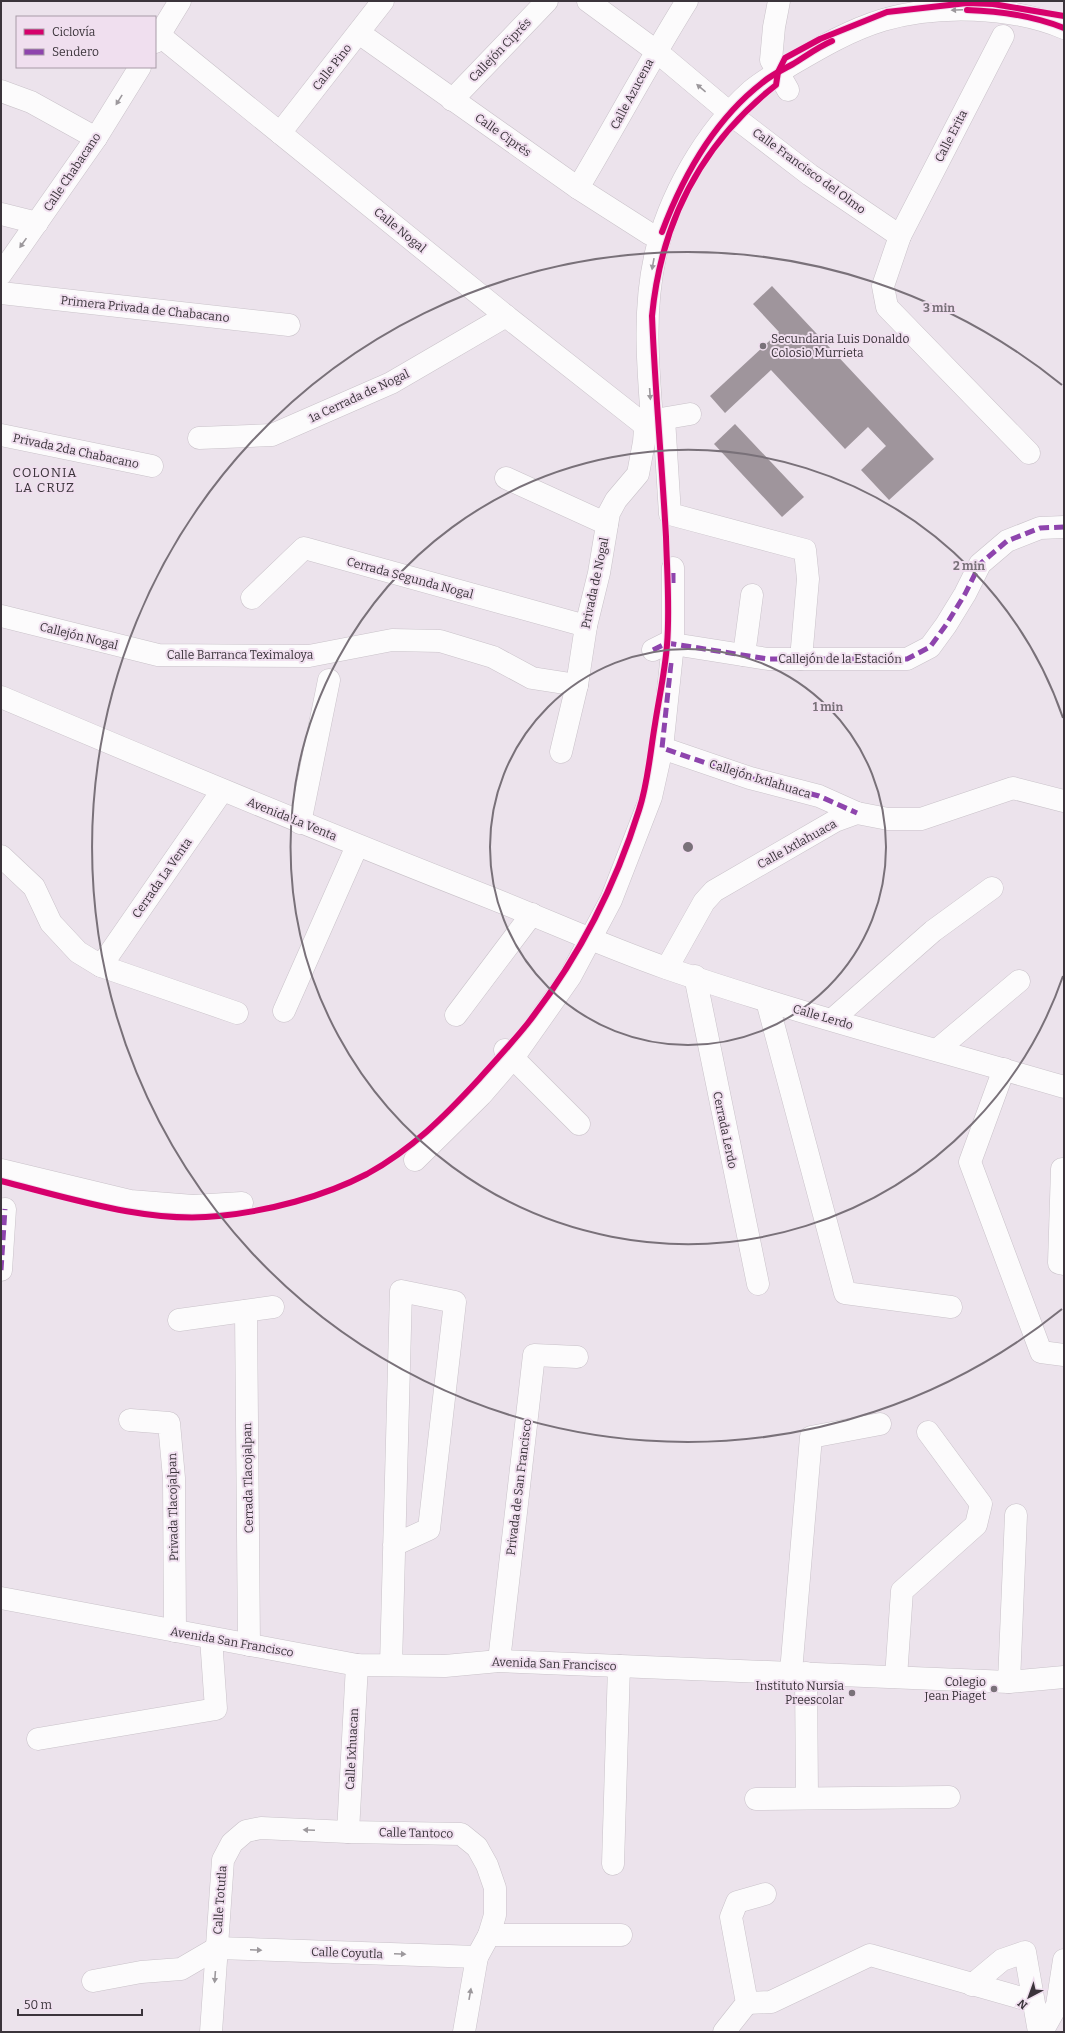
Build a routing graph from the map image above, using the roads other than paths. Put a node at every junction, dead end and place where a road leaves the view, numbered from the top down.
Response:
1 (180, 1) edge
2 (383, 1) edge
3 (547, 1) edge
4 (588, 1) edge
5 (687, 1) edge
6 (779, 1) edge
7 (1064, 28) edge
8 (358, 33) junction
9 (1003, 36) dead end
10 (157, 39) edge
11 (656, 51) junction
12 (139, 68) edge
13 (783, 81) junction
14 (1, 91) edge
15 (452, 100) junction
16 (731, 113) junction
17 (280, 133) junction
18 (96, 138) junction
19 (578, 188) junction
20 (1, 214) edge
21 (37, 223) junction
22 (650, 234) dead end
23 (900, 236) junction
24 (1, 274) edge
25 (1, 293) edge
26 (506, 316) junction
27 (289, 325) dead end
28 (690, 414) dead end
29 (653, 421) junction
30 (1, 435) edge
31 (199, 438) dead end
32 (1029, 453) dead end
33 (152, 466) dead end
34 (506, 478) dead end
35 (607, 524) junction
36 (1064, 527) edge
37 (674, 568) dead end
38 (752, 595) dead end
39 (252, 598) dead end
40 (1, 616) edge
41 (586, 626) junction
42 (663, 647) junction
43 (158, 655) joint
44 (744, 655) junction
45 (801, 658) junction
46 (329, 680) dead end
47 (577, 685) junction
48 (1, 697) edge
49 (662, 748) junction
50 (561, 752) dead end
51 (222, 791) junction
52 (1064, 801) edge
53 (857, 813) junction
54 (300, 823) junction
55 (357, 846) junction
56 (1, 856) edge
57 (992, 888) dead end
58 (532, 914) junction
59 (587, 939) junction
60 (101, 966) junction
61 (667, 968) junction
62 (695, 976) junction
63 (1018, 981) dead end
64 (767, 1001) junction
65 (284, 1012) dead end
66 (237, 1013) dead end
67 (456, 1015) dead end
68 (833, 1020) junction
69 (937, 1050) junction
70 (509, 1054) junction
71 (1004, 1069) junction
72 (1064, 1087) edge
73 (580, 1124) dead end
74 (415, 1160) dead end
75 (1062, 1169) dead end
76 (1, 1170) edge
77 (242, 1203) dead end
78 (5, 1209) dead end
79 (1064, 1264) edge
80 (1, 1270) edge
81 (758, 1284) dead end
82 (273, 1307) dead end
83 (951, 1307) dead end
84 (246, 1311) junction
85 (179, 1320) dead end
86 (1064, 1355) edge
87 (577, 1357) dead end
88 (130, 1420) dead end
89 (880, 1424) dead end
90 (928, 1432) dead end
91 (1016, 1515) dead end
92 (394, 1545) junction
93 (1, 1598) edge
94 (175, 1631) junction
95 (211, 1638) junction
96 (249, 1645) junction
97 (499, 1661) junction
98 (357, 1665) junction
99 (390, 1666) junction
100 (619, 1666) junction
101 (799, 1672) junction
102 (896, 1677) junction
103 (1064, 1677) edge
104 (1009, 1682) junction
105 (38, 1739) dead end
106 (949, 1797) dead end
107 (807, 1798) junction
108 (756, 1799) dead end
109 (348, 1832) junction
110 (612, 1864) dead end
111 (765, 1894) dead end
112 (489, 1935) junction
113 (621, 1935) dead end
114 (217, 1948) junction
115 (477, 1957) junction
116 (1064, 1960) edge
117 (92, 1981) dead end
118 (972, 1985) junction
119 (1032, 2001) junction
120 (747, 2003) junction
121 (211, 2032) edge
122 (464, 2032) edge
123 (724, 2032) edge
124 (1041, 2032) edge

1 - 10 street
2 - 8 street, Calle Pino
3 - 15 street, Callejón Ciprés
4 - 11 street, Calle Francisco del Olmo
5 - 11 street, Calle Azucena
6 - 13 street
7 -> 13 street
8 - 15 street, Calle Ciprés
8 - 17 street, Calle Pino
9 - 23 street, Calle Erita
10 - 17 street, Calle Nogal
16 -> 11 street, Calle Francisco del Olmo
11 - 19 street, Calle Azucena
12 -> 18 street, Calle Chabacano
13 - 16 street
14 - 18 street
15 - 19 street, Calle Ciprés
16 - 23 street, Calle Francisco del Olmo
16 -> 29 street
17 - 26 street, Calle Nogal
18 - 21 street, Calle Chabacano
19 - 22 street, Calle Ciprés
20 - 21 street
21 -> 24 street, Calle Chabacano
23 - 32 street, Calle Erita
25 - 27 street, Primera Privada de Chabacano
26 - 29 street, Calle Nogal
26 - 31 street, 1a Cerrada de Nogal
28 - 29 street
29 - 35 street, Privada de Nogal
29 - 45 street
30 - 33 street, Privada 2da Chabacano
34 - 35 street
35 - 41 street, Privada de Nogal
36 - 45 street, Callejón de la Estación
37 - 42 street
38 - 44 street
39 - 41 street, Cerrada Segunda Nogal
40 - 43 street, Callejón Nogal
41 - 47 street, Privada de Nogal
42 - 44 street, Callejón de la Estación
42 - 49 street
43 - 47 street, Calle Barranca Teximaloya
44 - 45 street, Callejón de la Estación
46 - 54 street
47 - 50 street, Privada de Nogal
48 - 51 street, Avenida La Venta
49 - 53 street, Callejón Ixtlahuaca
49 - 59 street
51 - 54 street, Avenida La Venta
51 - 60 street, Cerrada La Venta
52 - 53 street
53 - 61 street, Calle Ixtlahuaca
54 - 55 street, Avenida La Venta
55 - 58 street, Avenida La Venta
55 - 65 street
56 - 60 street
57 - 68 street
58 - 59 street, Avenida La Venta
58 - 67 street
59 - 61 street, Calle Lerdo
59 - 70 street
60 - 66 street
61 - 62 street, Calle Lerdo
62 - 64 street, Calle Lerdo
62 - 81 street, Cerrada Lerdo
63 - 69 street
64 - 68 street, Calle Lerdo
64 - 83 street
68 - 69 street, Calle Lerdo
69 - 71 street, Calle Lerdo
70 - 73 street
70 - 74 street
71 - 72 street, Calle Lerdo
71 - 86 street
75 - 79 street
76 - 77 street
78 - 80 street
82 - 84 street
84 - 85 street
84 - 96 street, Cerrada Tlacojalpan
87 - 97 street, Privada de San Francisco
88 - 94 street, Privada Tlacojalpan
89 - 101 street
90 - 102 street
91 - 104 street
92 - 92 street
92 - 99 street
93 - 94 street, Avenida San Francisco
94 - 95 street, Avenida San Francisco
95 - 96 street, Avenida San Francisco
95 - 105 street
96 - 98 street, Avenida San Francisco
97 - 99 street, Avenida San Francisco
97 - 100 street, Avenida San Francisco
98 - 99 street, Avenida San Francisco
98 - 109 street, Calle Ixhuacan
100 - 101 street, Avenida San Francisco
100 - 110 street
101 - 102 street, Avenida San Francisco
101 - 107 street
102 - 104 street, Avenida San Francisco
103 - 104 street, Avenida San Francisco
106 - 107 street
107 - 108 street
109 - 112 street, Calle Tantoco
109 -> 114 street, Calle Totutla
111 - 120 street
112 - 113 street
112 - 115 street, Calle Tantoco
114 -> 115 street, Calle Coyutla
114 - 117 street
114 -> 121 street, Calle Totutla
122 -> 115 street, Calle Tantoco
116 - 124 street
118 - 119 street
118 - 119 street
118 - 120 street
119 - 124 street
120 - 123 street

